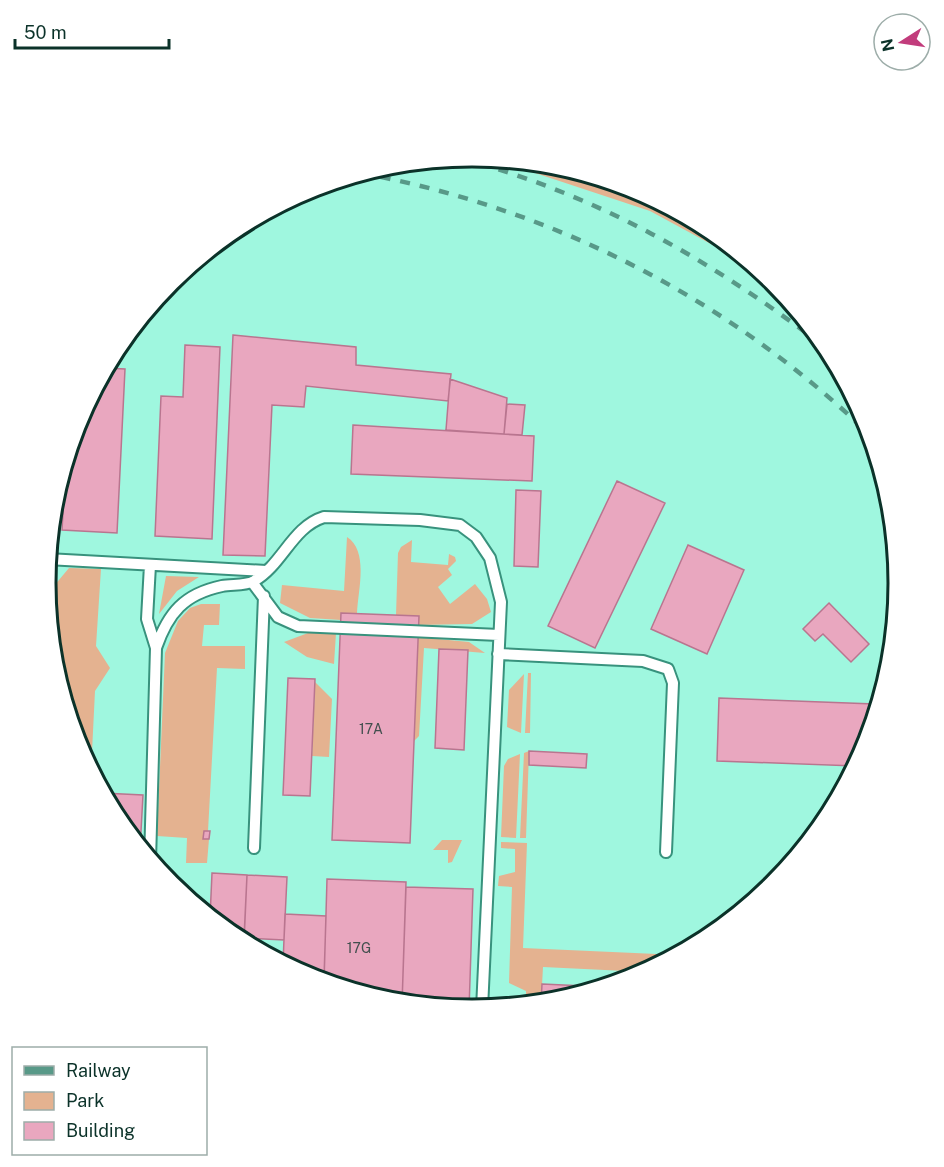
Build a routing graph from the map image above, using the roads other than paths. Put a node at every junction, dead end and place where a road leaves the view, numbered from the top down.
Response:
1 (56, 560) edge
2 (150, 565) junction
3 (266, 571) junction
4 (252, 582) junction
5 (264, 596) junction
6 (499, 635) junction
7 (156, 648) junction
8 (498, 654) junction
9 (150, 847) edge
10 (254, 848) dead end
11 (666, 852) dead end
12 (482, 1000) edge

1 - 2 lane
2 - 3 lane
2 - 7 lane
3 - 4 lane
3 - 6 lane
4 - 5 lane
4 - 7 lane
5 - 6 lane
5 - 10 lane
6 - 8 lane
7 - 9 lane
8 - 11 lane
8 - 12 lane

